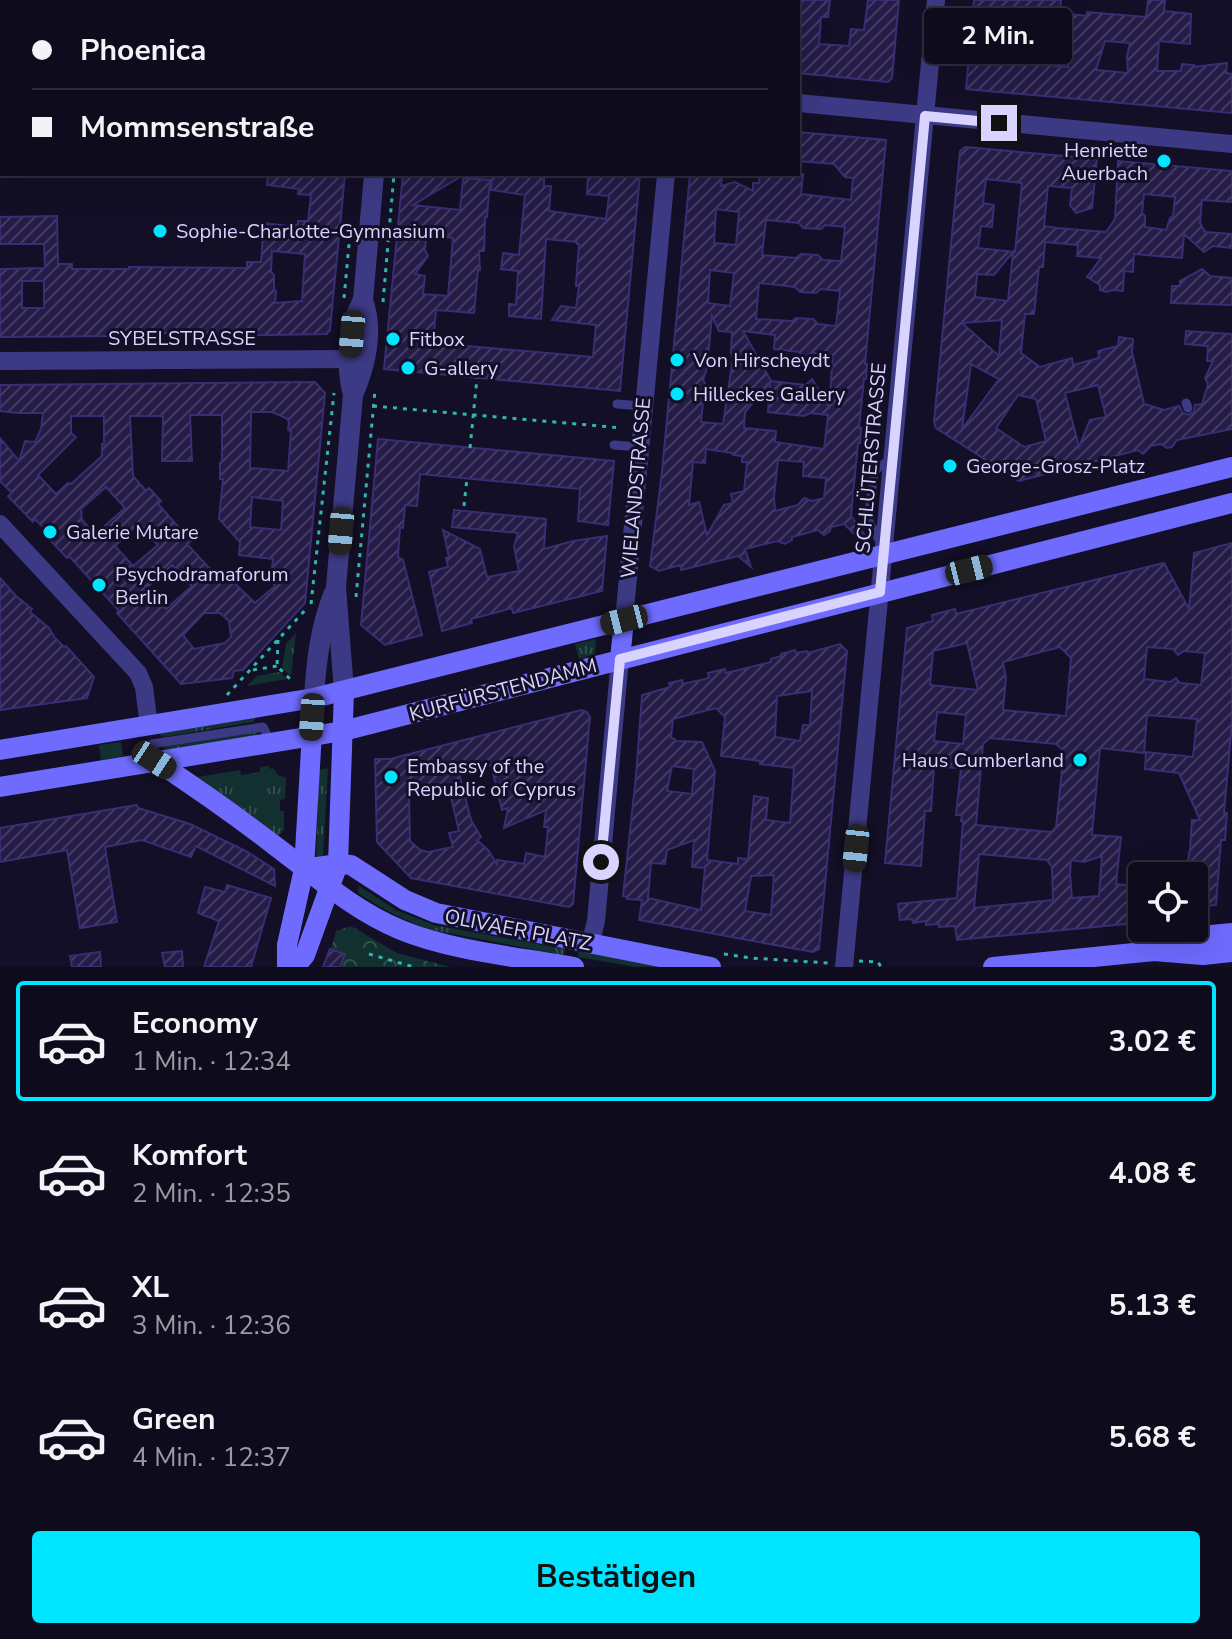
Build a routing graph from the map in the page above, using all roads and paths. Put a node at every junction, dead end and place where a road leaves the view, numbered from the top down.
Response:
1 (936, 0) edge
2 (800, 103) edge
3 (925, 116) junction
4 (1232, 144) edge
5 (374, 176) edge
6 (394, 176) edge
7 (666, 176) edge
8 (350, 232) dead end
9 (363, 303) junction
10 (357, 359) junction
11 (0, 361) edge
12 (477, 378) dead end
13 (374, 391) dead end
14 (344, 392) junction
15 (617, 404) dead end
16 (373, 406) junction
17 (643, 406) junction
18 (473, 415) junction
19 (622, 428) dead end
20 (614, 445) dead end
21 (639, 447) junction
22 (470, 448) dead end
23 (1232, 467) edge
24 (467, 478) dead end
25 (1232, 503) edge
26 (464, 506) dead end
27 (0, 524) edge
28 (884, 552) junction
29 (336, 587) junction
30 (880, 592) junction
31 (308, 607) dead end
32 (354, 611) dead end
33 (309, 617) dead end
34 (624, 620) junction
35 (278, 640) junction
36 (620, 659) junction
37 (277, 666) junction
38 (250, 670) junction
39 (292, 681) dead end
40 (344, 691) junction
41 (227, 695) dead end
42 (314, 698) junction
43 (265, 726) junction
44 (343, 731) junction
45 (311, 736) junction
46 (152, 743) junction
47 (0, 750) edge
48 (0, 787) edge
49 (338, 864) junction
50 (304, 869) junction
51 (330, 889) junction
52 (590, 945) junction
53 (1229, 951) edge
54 (369, 954) dead end
55 (287, 967) edge
56 (295, 967) edge
57 (414, 967) edge
58 (574, 967) edge
59 (711, 967) edge
60 (844, 967) edge
61 (993, 967) edge

1 - 3 street, SCHLÜTERSTRASSE
2 - 3 street
3 - 4 street
3 - 28 street, SCHLÜTERSTRASSE
5 - 9 street
6 - 9 path
7 - 17 street, WIELANDSTRASSE
8 - 9 path
9 - 10 street
10 - 11 street, SYBELSTRASSE
10 - 14 street
12 - 18 path
13 - 16 path
14 - 29 street
14 - 33 path
15 - 17 lane
16 - 18 path
16 - 32 path
17 - 21 street, WIELANDSTRASSE
18 - 19 path
18 - 22 path
20 - 21 lane
21 - 34 street, WIELANDSTRASSE
23 - 28 main road, KURFÜRSTENDAMM
24 - 26 path
25 - 30 main road, KURFÜRSTENDAMM
27 - 46 street
28 - 30 street, SCHLÜTERSTRASSE
28 - 34 main road, KURFÜRSTENDAMM
29 - 40 street
29 - 42 street
30 - 36 main road, KURFÜRSTENDAMM
30 - 60 street, SCHLÜTERSTRASSE
31 - 35 path
34 - 36 main road, WIELANDSTRASSE
34 - 40 main road, KURFÜRSTENDAMM
35 - 37 path
35 - 38 path
36 - 44 main road, KURFÜRSTENDAMM
36 - 52 street, WIELANDSTRASSE
37 - 38 path
37 - 39 path
38 - 41 path
40 - 42 main road, KURFÜRSTENDAMM
40 - 44 main road
42 - 43 main road, KURFÜRSTENDAMM
42 - 45 main road
43 - 45 main road, KURFÜRSTENDAMM
43 - 46 main road, KURFÜRSTENDAMM
43 - 46 main road, KURFÜRSTENDAMM
44 - 45 main road, KURFÜRSTENDAMM
44 - 49 main road
45 - 50 main road
46 - 47 main road, KURFÜRSTENDAMM
46 - 48 main road, KURFÜRSTENDAMM
46 - 50 main road, OLIVAER PLATZ
49 - 50 main road
49 - 51 main road
49 - 52 main road, OLIVAER PLATZ
50 - 51 main road, OLIVAER PLATZ
50 - 55 main road
51 - 56 main road
51 - 58 main road, OLIVAER PLATZ
52 - 59 main road, OLIVAER PLATZ
53 - 61 main road
54 - 57 path

